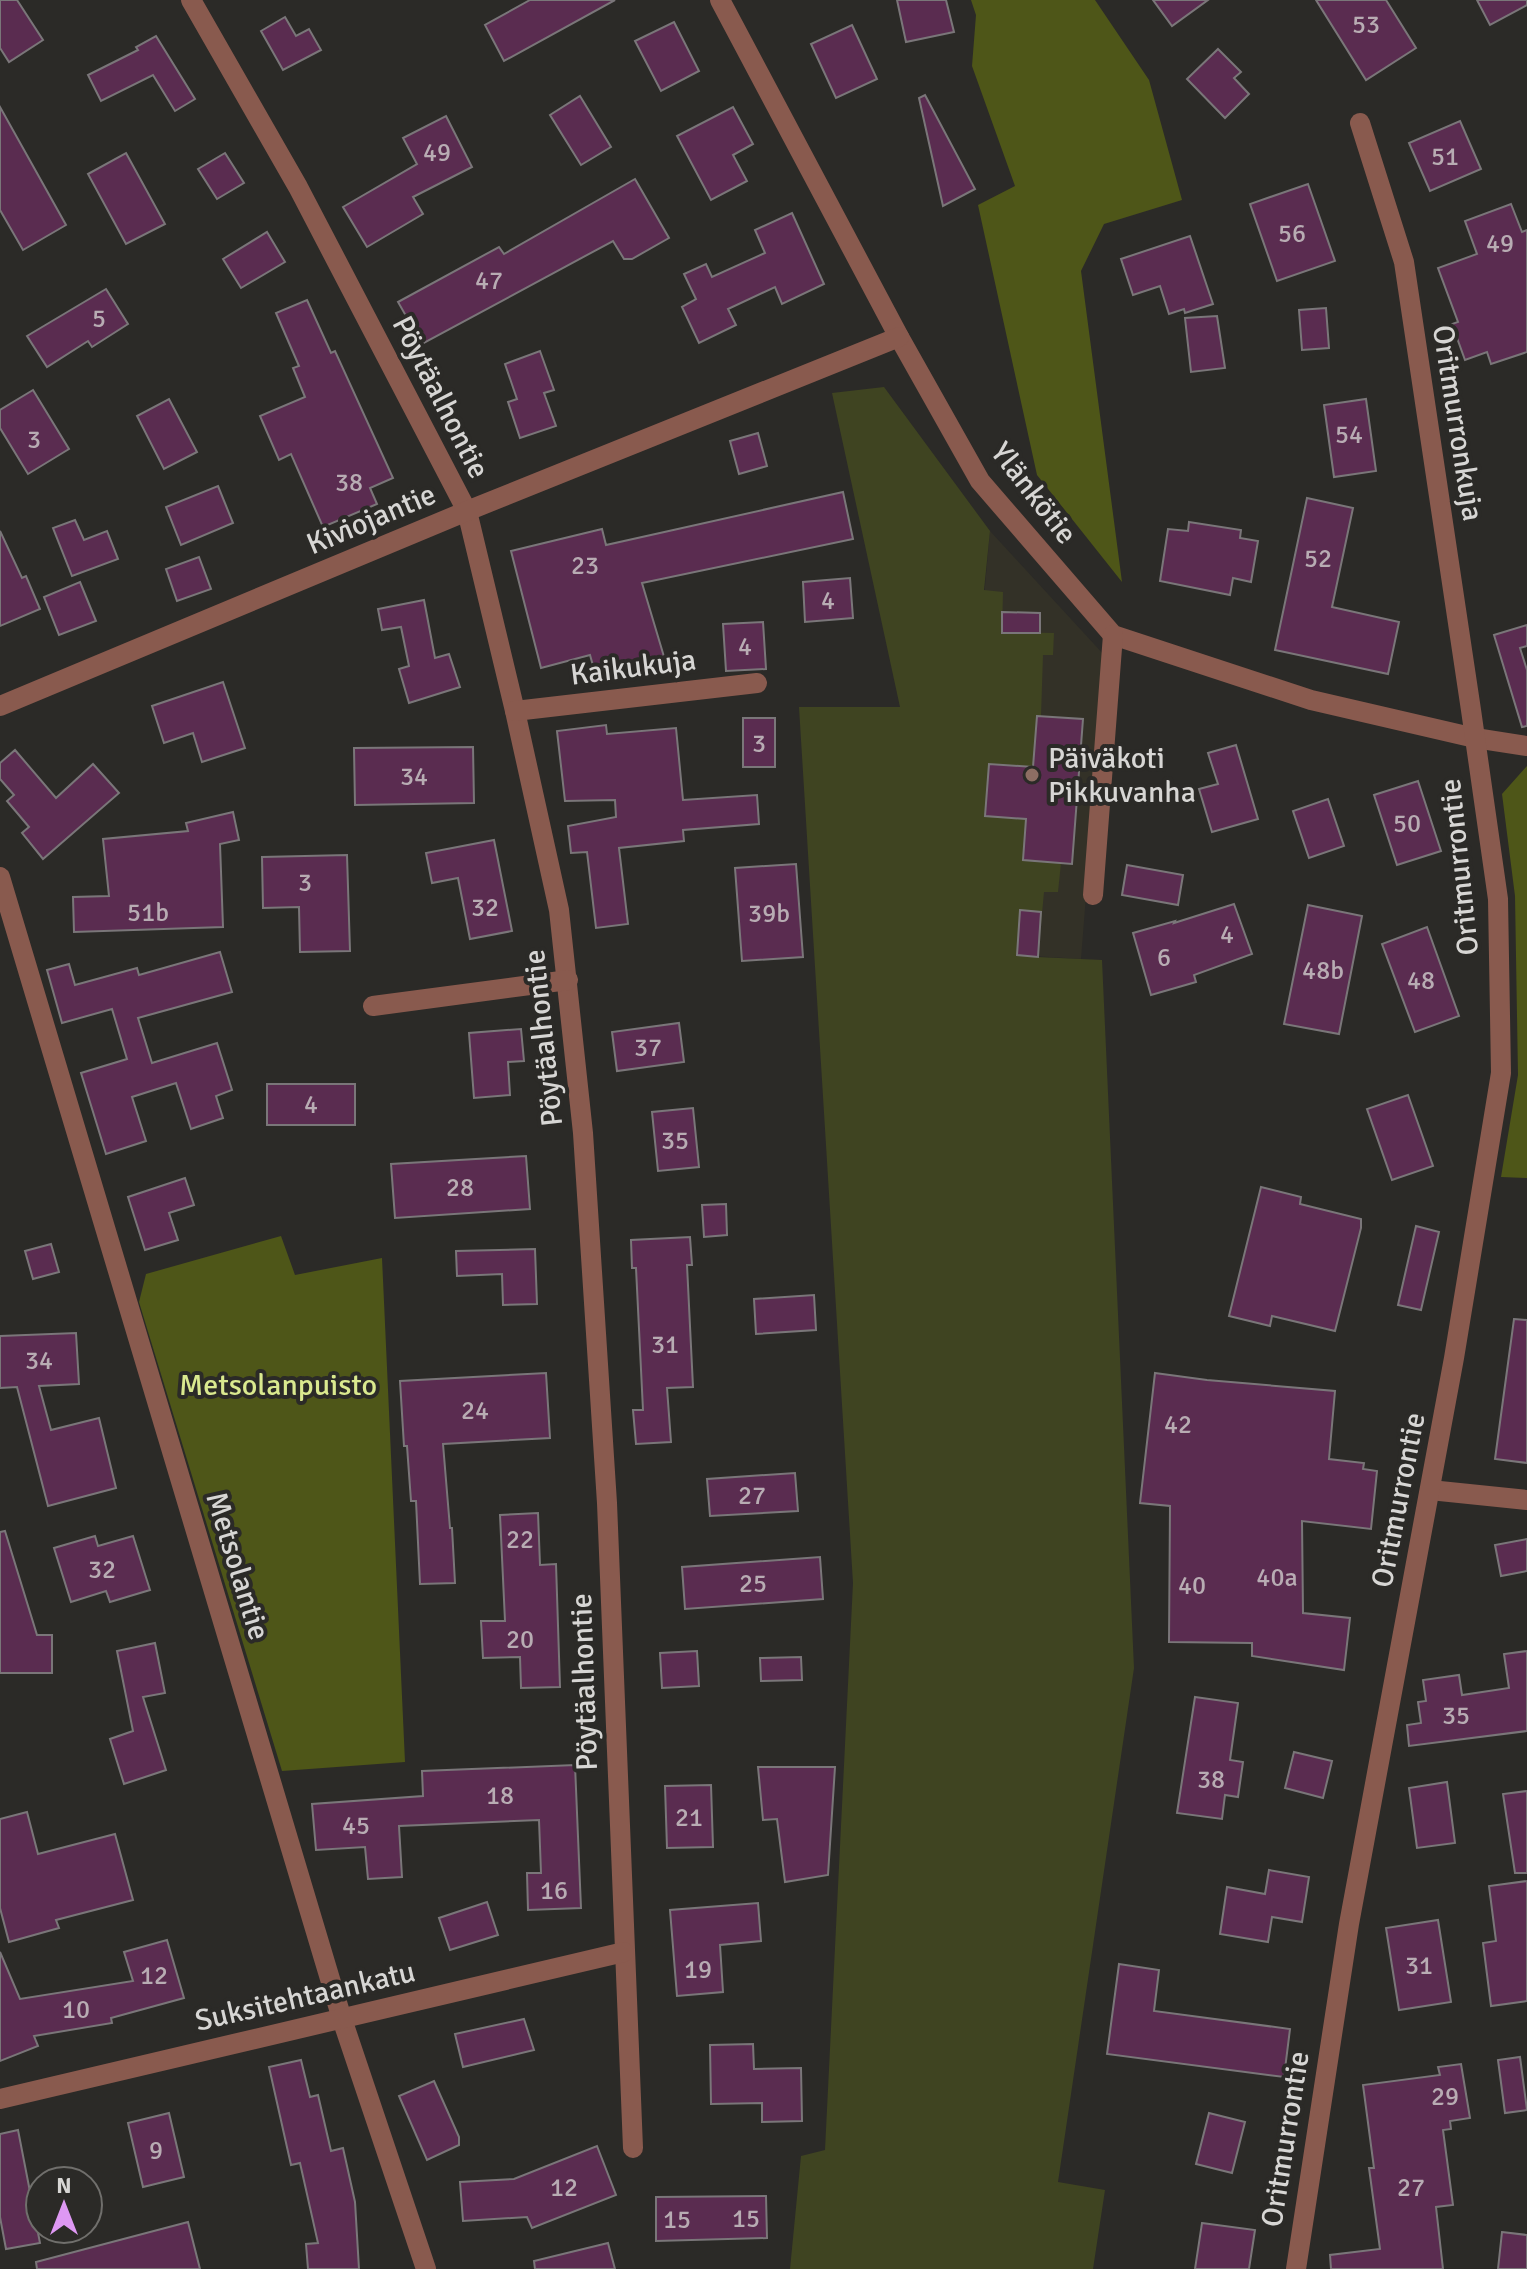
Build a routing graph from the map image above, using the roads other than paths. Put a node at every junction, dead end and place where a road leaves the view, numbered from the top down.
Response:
1 (191, 0) edge
2 (720, 0) edge
3 (1360, 123) dead end
4 (899, 337) junction
5 (467, 511) junction
6 (1113, 635) junction
7 (757, 683) dead end
8 (0, 706) edge
9 (515, 711) junction
10 (1475, 738) junction
11 (1527, 746) edge
12 (0, 877) edge
13 (1093, 895) dead end
14 (568, 980) junction
15 (373, 1006) dead end
16 (1430, 1490) junction
17 (1527, 1500) edge
18 (624, 1952) junction
19 (342, 2019) junction
20 (0, 2099) edge
21 (633, 2148) dead end
22 (426, 2269) edge
23 (1296, 2269) edge

1 - 5 street, Pöytäalhontie
2 - 4 street, Ylänkötie
3 - 10 street, Oritmurronkuja
4 - 5 street, Kiviojantie
4 - 6 street, Ylänkötie
5 - 8 street, Kiviojantie
5 - 9 street, Pöytäalhontie
6 - 10 street
6 - 13 street
7 - 9 street, Kaikukuja
9 - 14 street, Pöytäalhontie
10 - 11 street
10 - 16 street, Oritmurrontie
12 - 19 street, Metsolantie
14 - 15 street
14 - 18 street, Pöytäalhontie
16 - 17 street
16 - 23 street, Oritmurrontie
18 - 19 street, Suksitehtaankatu
18 - 21 street, Pöytäalhontie
19 - 20 street, Suksitehtaankatu
19 - 22 street, Metsolantie

